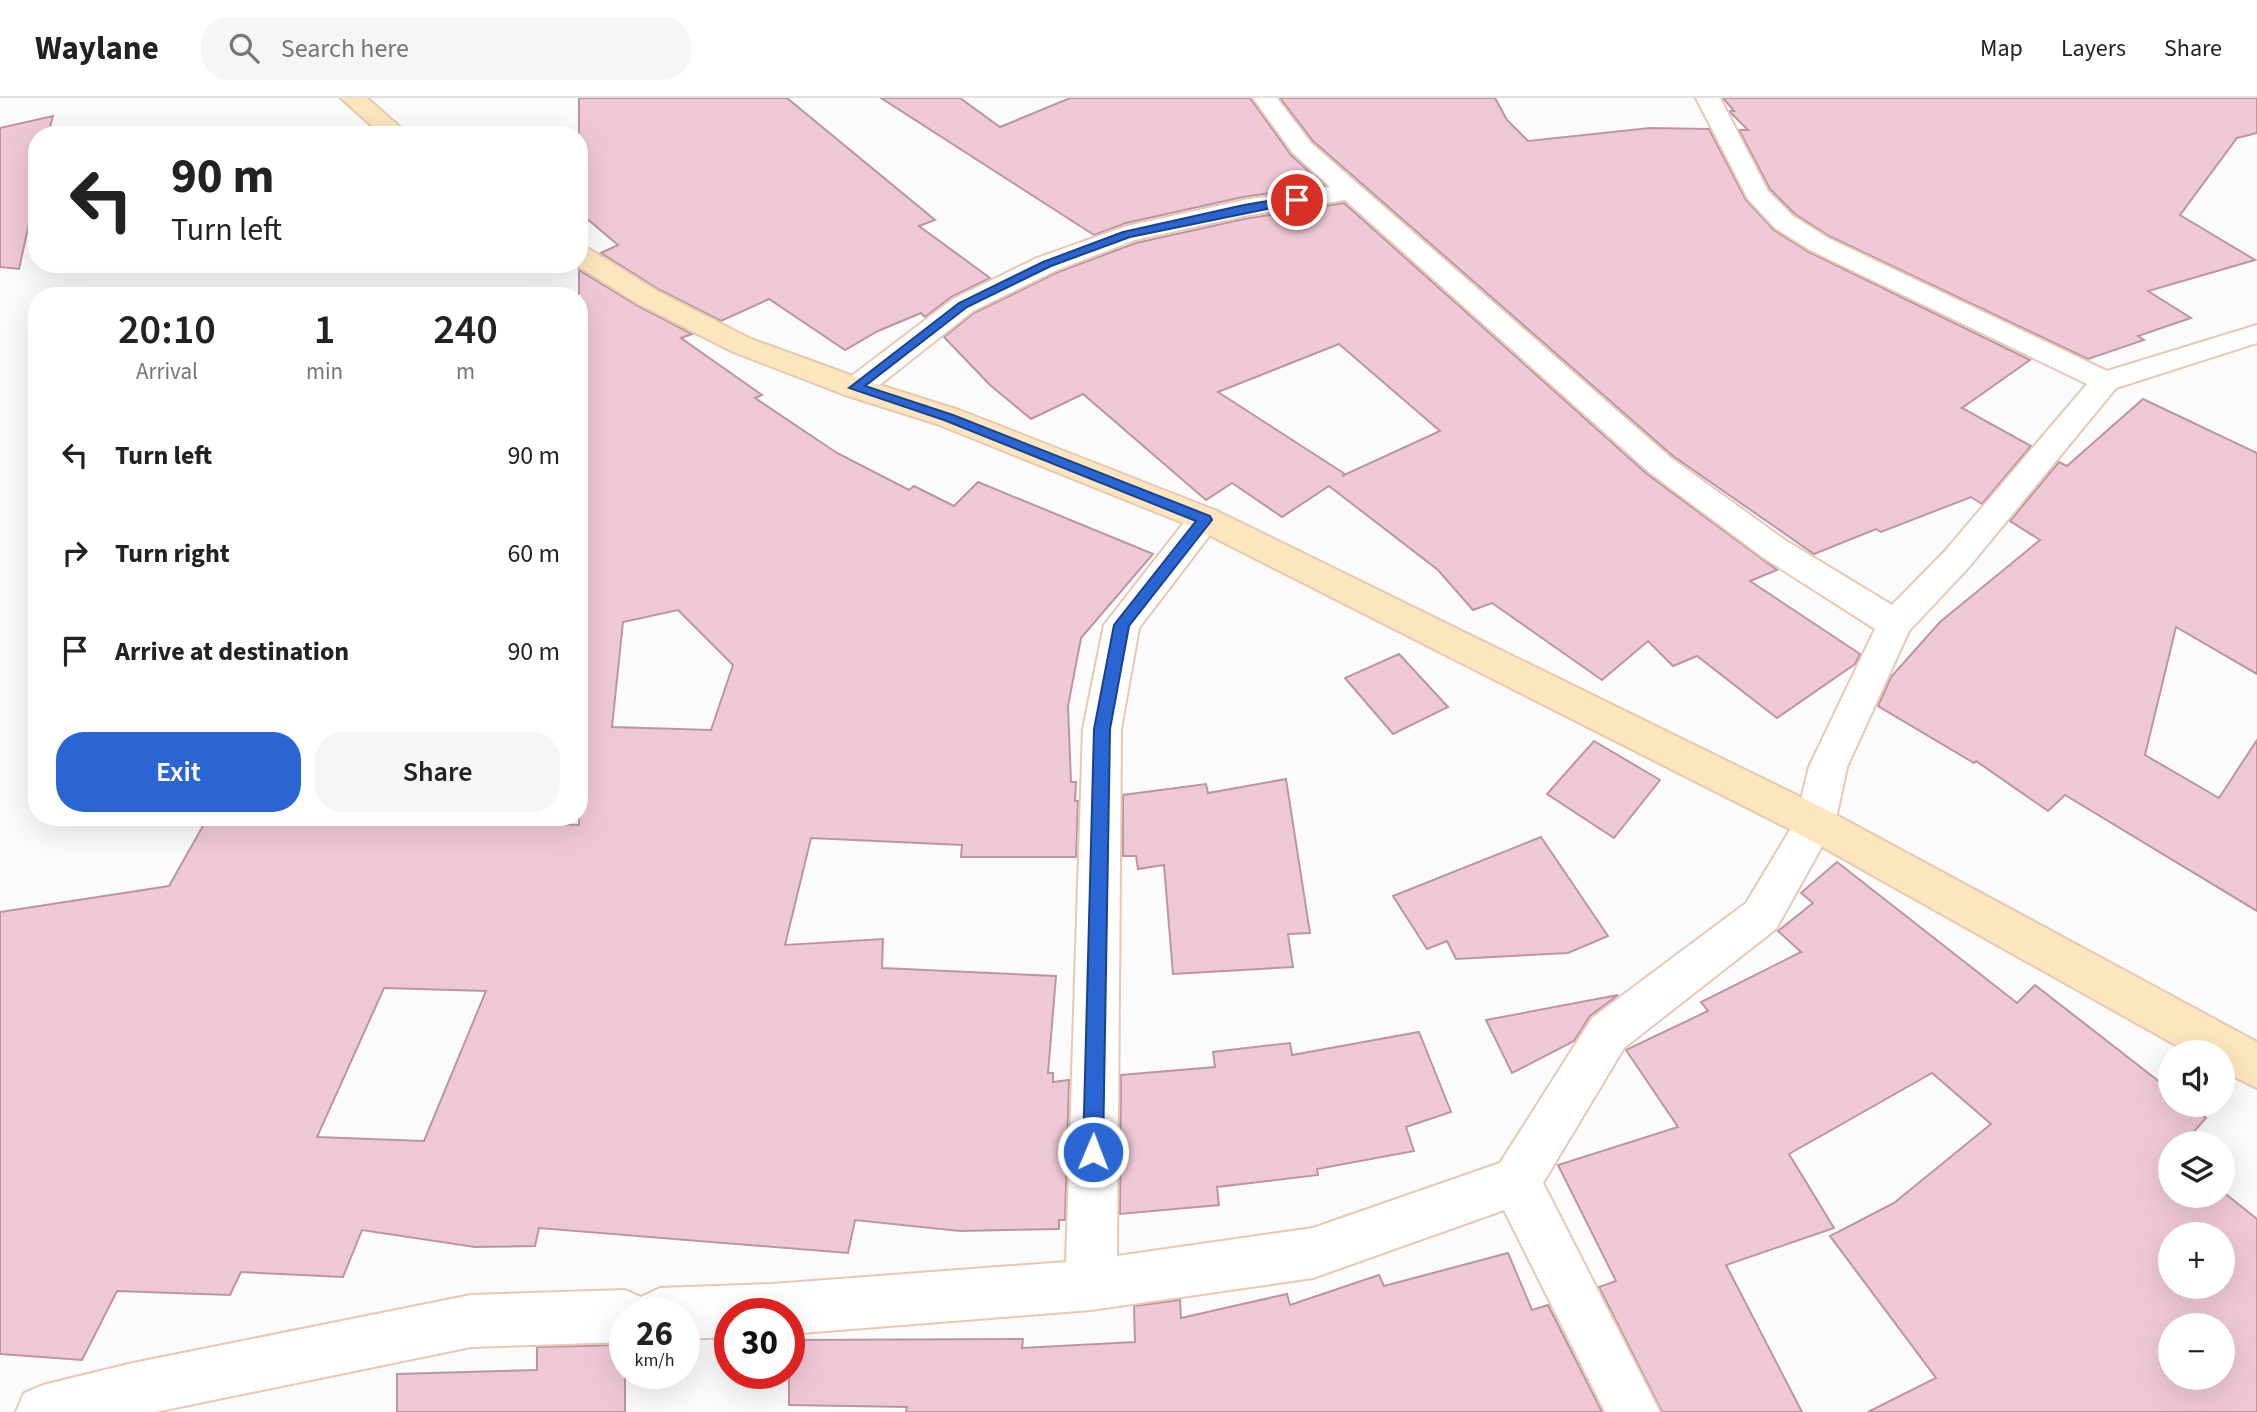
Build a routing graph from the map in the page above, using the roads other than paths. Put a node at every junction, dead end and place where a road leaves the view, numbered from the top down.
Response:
1 (353, 98) edge
2 (1265, 98) edge
3 (1708, 98) edge
4 (386, 126) edge
5 (1351, 191) junction
6 (588, 261) edge
7 (2257, 334) edge
8 (2105, 381) junction
9 (856, 388) junction
10 (1205, 520) junction
11 (1895, 624) junction
12 (1815, 823) junction
13 (2257, 1066) edge
14 (1516, 1182) junction
15 (1091, 1285) junction
16 (700, 1313) edge
17 (609, 1316) edge
18 (43, 1412) edge
19 (1633, 1412) edge

1 - 4 main road
2 - 5 street
3 - 8 street
5 - 9 street
5 - 11 street
6 - 9 main road
7 - 8 street
8 - 11 street
9 - 10 main road
10 - 12 main road
10 - 15 street
11 - 12 street
12 - 13 main road
12 - 14 street
14 - 15 street
14 - 19 street
15 - 16 street
17 - 18 street

